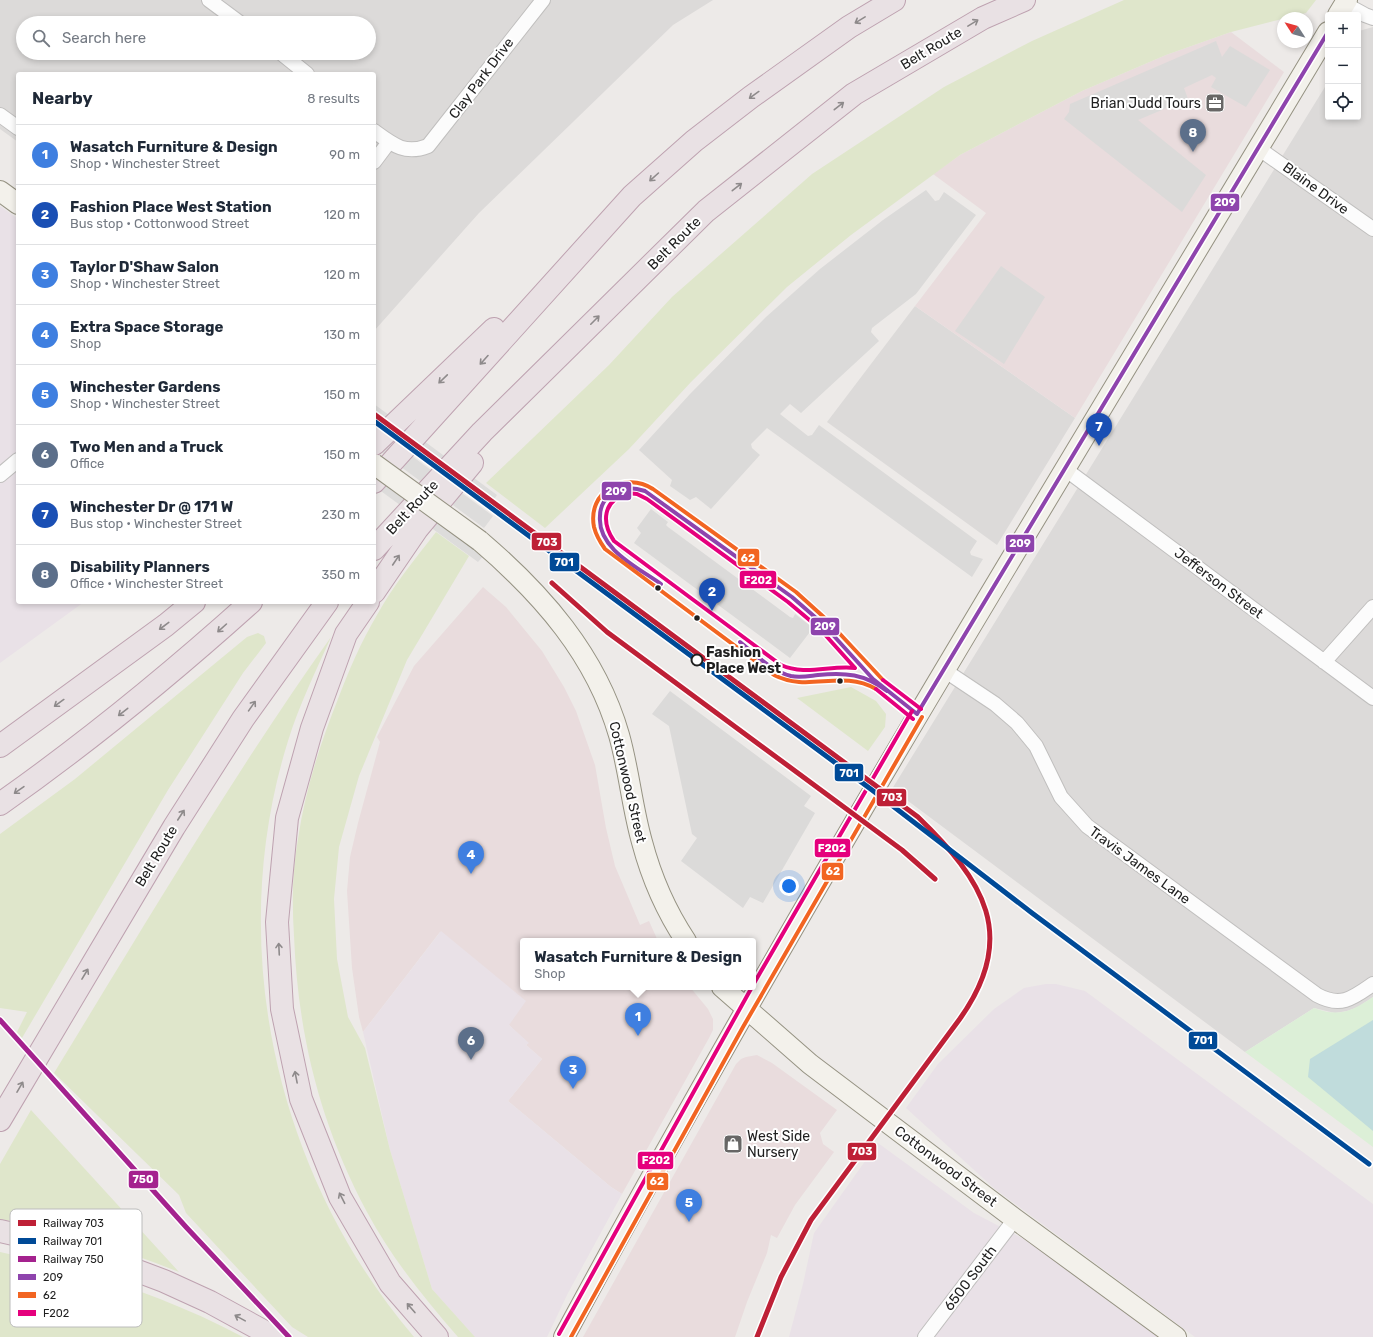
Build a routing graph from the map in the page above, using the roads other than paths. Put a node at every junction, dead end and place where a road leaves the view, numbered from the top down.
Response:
1 (209, 0) edge
2 (543, 0) edge
3 (894, 0) edge
4 (1024, 0) edge
5 (1344, 6) edge
6 (231, 16) edge
7 (1373, 18) edge
8 (1325, 37) edge
9 (289, 60) edge
10 (304, 72) edge
11 (0, 115) edge
12 (16, 127) edge
13 (376, 132) edge
14 (389, 142) junction
15 (1258, 148) junction
16 (376, 159) edge
17 (0, 191) edge
18 (632, 196) junction
19 (16, 203) edge
20 (1373, 229) edge
21 (578, 336) junction
22 (376, 442) edge
23 (16, 462) edge
24 (376, 465) edge
25 (1065, 469) junction
26 (0, 475) edge
27 (376, 480) edge
28 (376, 547) edge
29 (376, 589) edge
30 (192, 604) edge
31 (249, 604) edge
32 (326, 604) edge
33 (367, 604) edge
34 (1373, 607) edge
35 (1324, 662) junction
36 (944, 670) junction
37 (1373, 698) edge
38 (0, 746) edge
39 (0, 804) edge
40 (684, 938) edge
41 (1373, 984) edge
42 (725, 990) edge
43 (746, 1008) junction
44 (0, 1120) edge
45 (1015, 1219) junction
46 (0, 1231) edge
47 (10, 1233) edge
48 (142, 1273) edge
49 (274, 1337) edge
50 (437, 1337) edge
51 (564, 1337) edge
52 (925, 1337) edge
53 (1176, 1337) edge

1 - 6 street
2 - 14 street, Clay Park Drive
3 -> 18 highway
21 -> 4 highway, Belt Route
5 - 7 street
8 - 15 main road
9 - 10 street
11 - 12 street
13 - 14 street
14 - 16 street
15 - 20 street, Blaine Drive
15 - 25 main road
17 - 19 main road
18 -> 22 highway
18 -> 27 highway
21 - 28 highway, Belt Route
29 -> 21 highway
23 - 26 street
24 - 40 main road, Cottonwood Street, bridge
25 - 35 street, Jefferson Street
25 - 36 main road
30 -> 38 highway
31 -> 39 highway
44 -> 32 highway, Belt Route
50 -> 33 highway
34 - 35 street
35 - 37 street, Jefferson Street
36 - 41 street, Travis James Lane
36 - 43 main road
42 - 43 main road, Cottonwood Street
43 - 45 main road, Cottonwood Street
43 - 51 main road
45 - 52 street, 6500 South
45 - 53 main road, Cottonwood Street
47 -> 46 highway
49 -> 48 highway

